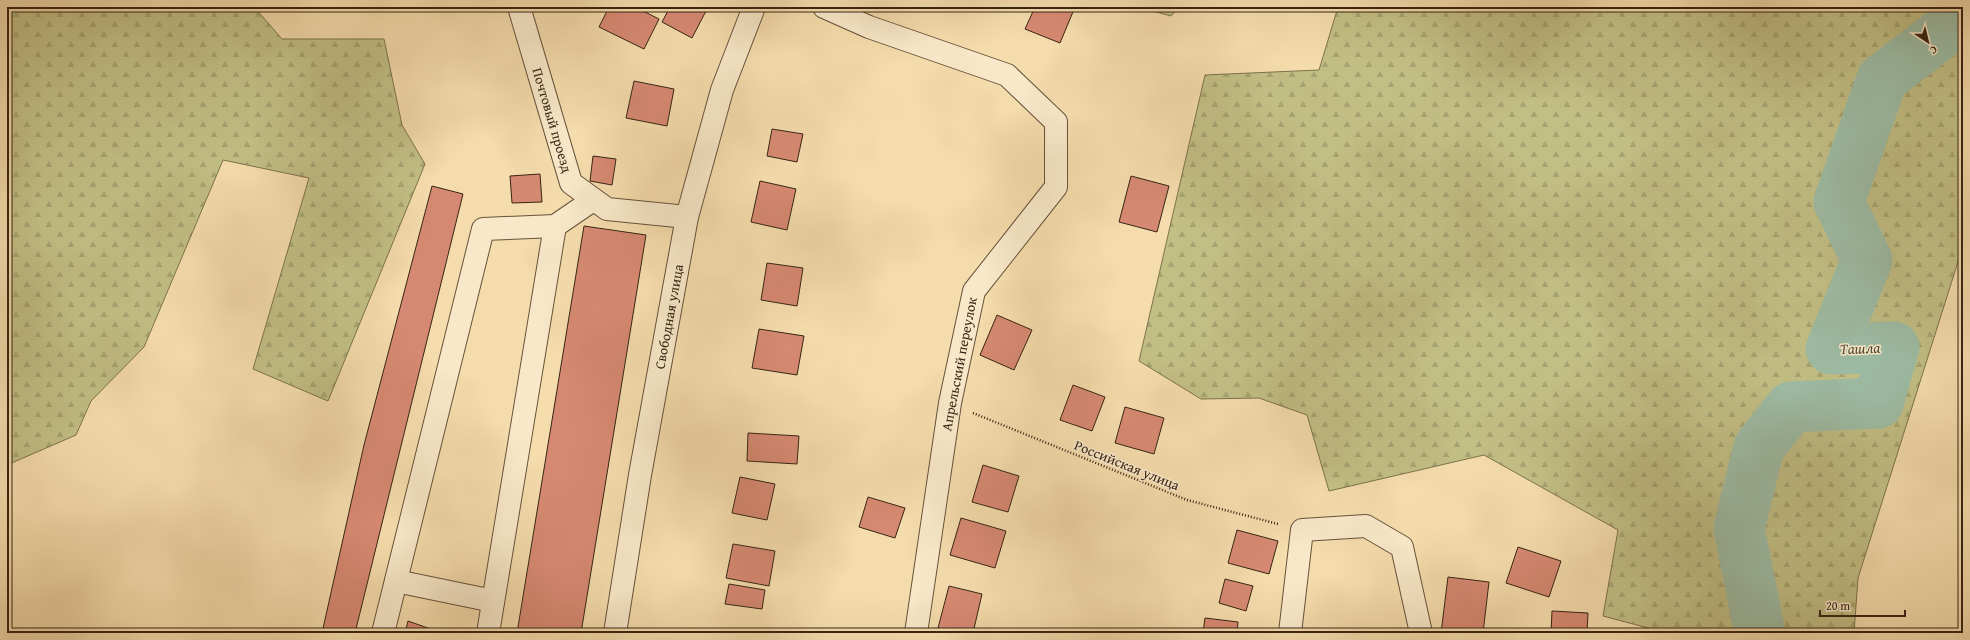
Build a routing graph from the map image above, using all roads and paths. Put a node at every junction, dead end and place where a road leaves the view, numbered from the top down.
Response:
1 (519, 7) edge
2 (754, 7) edge
3 (824, 7) edge
4 (593, 200) junction
5 (687, 217) junction
6 (555, 226) junction
7 (950, 403) junction
8 (1302, 530) junction
9 (396, 581) junction
10 (493, 601) junction
11 (383, 633) edge
12 (488, 633) edge
13 (615, 633) edge
14 (916, 633) edge
15 (1290, 633) edge
16 (1421, 633) edge

1 - 4 street, Почтовый проезд
2 - 5 street, Свободная улица
3 - 7 street, Апрельский переулок
4 - 5 street, Почтовый проезд
4 - 6 street
5 - 13 street, Свободная улица
6 - 9 street
6 - 10 street
7 - 8 path, Российская улица
7 - 14 street, Апрельский переулок
8 - 15 street
8 - 16 street
9 - 10 street
9 - 11 street
10 - 12 street

